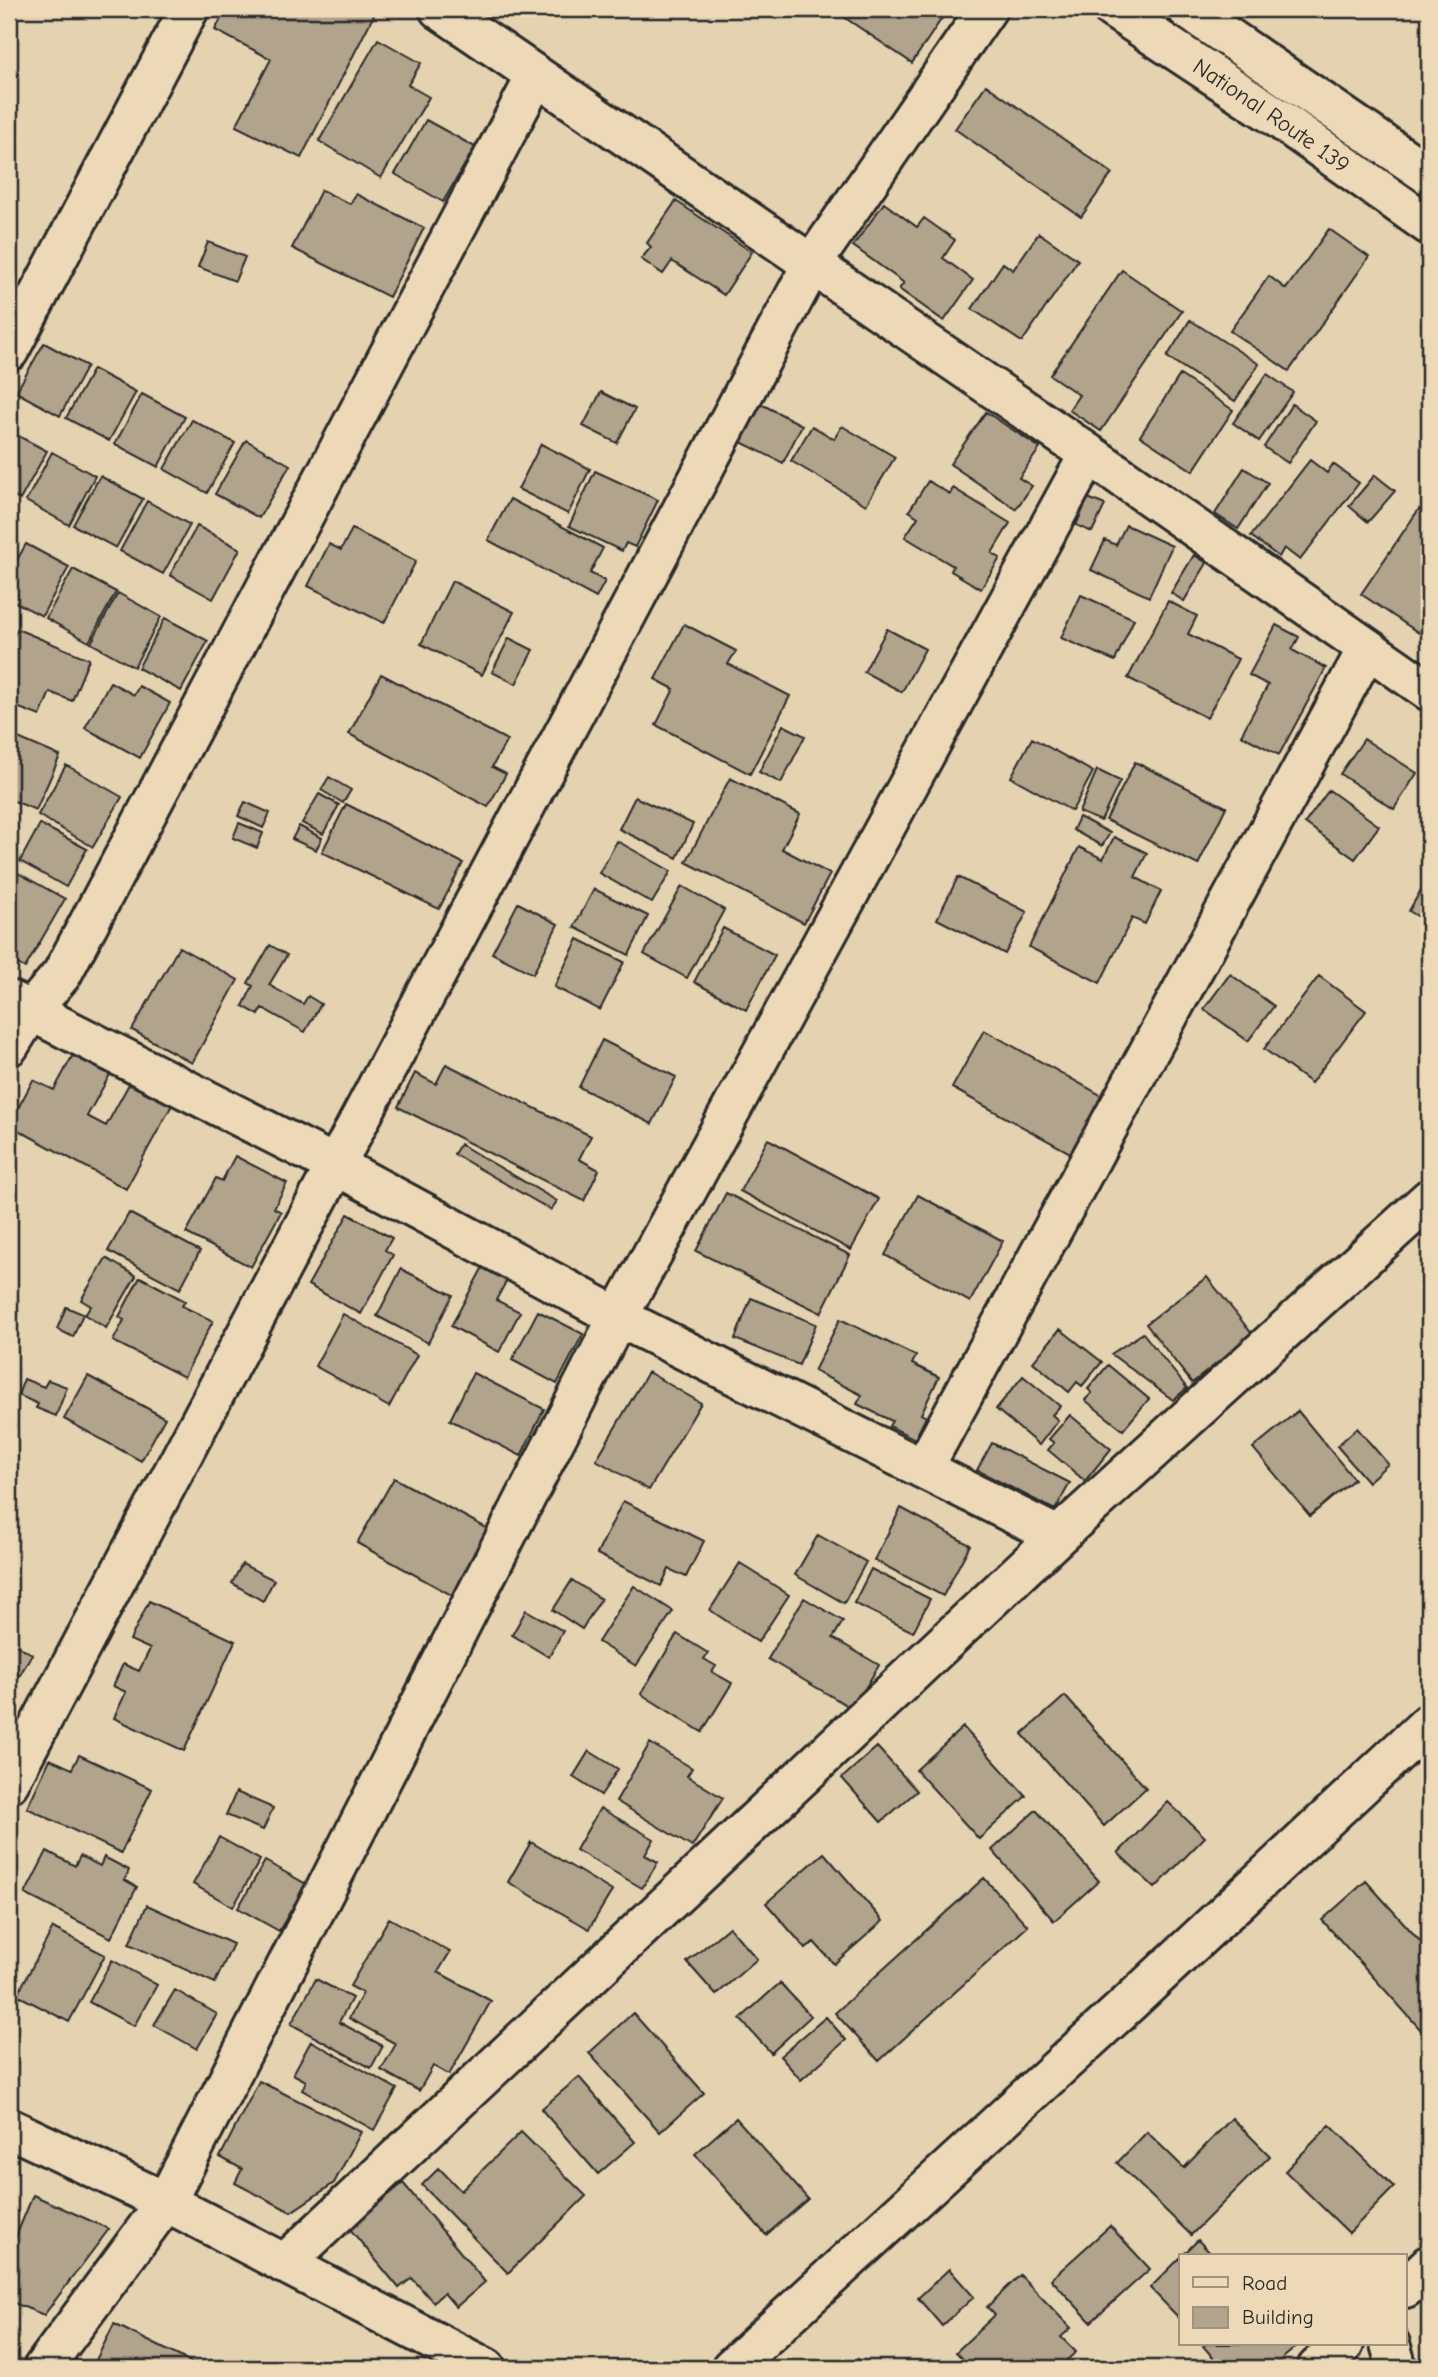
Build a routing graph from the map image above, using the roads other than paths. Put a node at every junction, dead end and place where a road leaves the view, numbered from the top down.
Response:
1 (189, 9) edge
2 (439, 9) edge
3 (987, 9) edge
4 (1113, 9) edge
5 (1187, 9) edge
6 (536, 76) junction
7 (1429, 175) edge
8 (1429, 225) edge
9 (811, 264) junction
10 (9, 351) edge
11 (1089, 454) junction
12 (1367, 649) junction
13 (1429, 691) edge
14 (19, 1006) edge
15 (9, 1046) edge
16 (335, 1165) junction
17 (1429, 1199) edge
18 (618, 1317) junction
19 (923, 1469) junction
20 (1058, 1536) junction
21 (1429, 1723) edge
22 (9, 1783) edge
23 (9, 2128) edge
24 (166, 2202) junction
25 (284, 2264) junction
26 (1429, 2265) edge
27 (1406, 2287) edge
28 (1342, 2346) edge
29 (1390, 2346) edge
30 (43, 2368) edge
31 (486, 2368) edge
32 (731, 2368) edge
33 (1317, 2368) edge
34 (1396, 2368) edge

1 - 10 main road
2 - 6 main road
3 - 9 main road
4 - 8 main road, National Route 139
5 - 7 main road, National Route 139
6 - 9 main road
6 - 14 main road
9 - 11 main road
9 - 16 main road
11 - 12 main road
11 - 18 main road
12 - 13 main road
12 - 19 main road
14 - 15 main road
14 - 16 main road
16 - 18 main road
16 - 22 main road
17 - 20 main road
18 - 19 main road
18 - 24 main road
19 - 20 main road
20 - 25 main road
21 - 32 main road
23 - 24 main road
24 - 25 main road
24 - 30 main road
25 - 31 main road
26 - 27 main road
28 - 33 main road
29 - 34 main road

